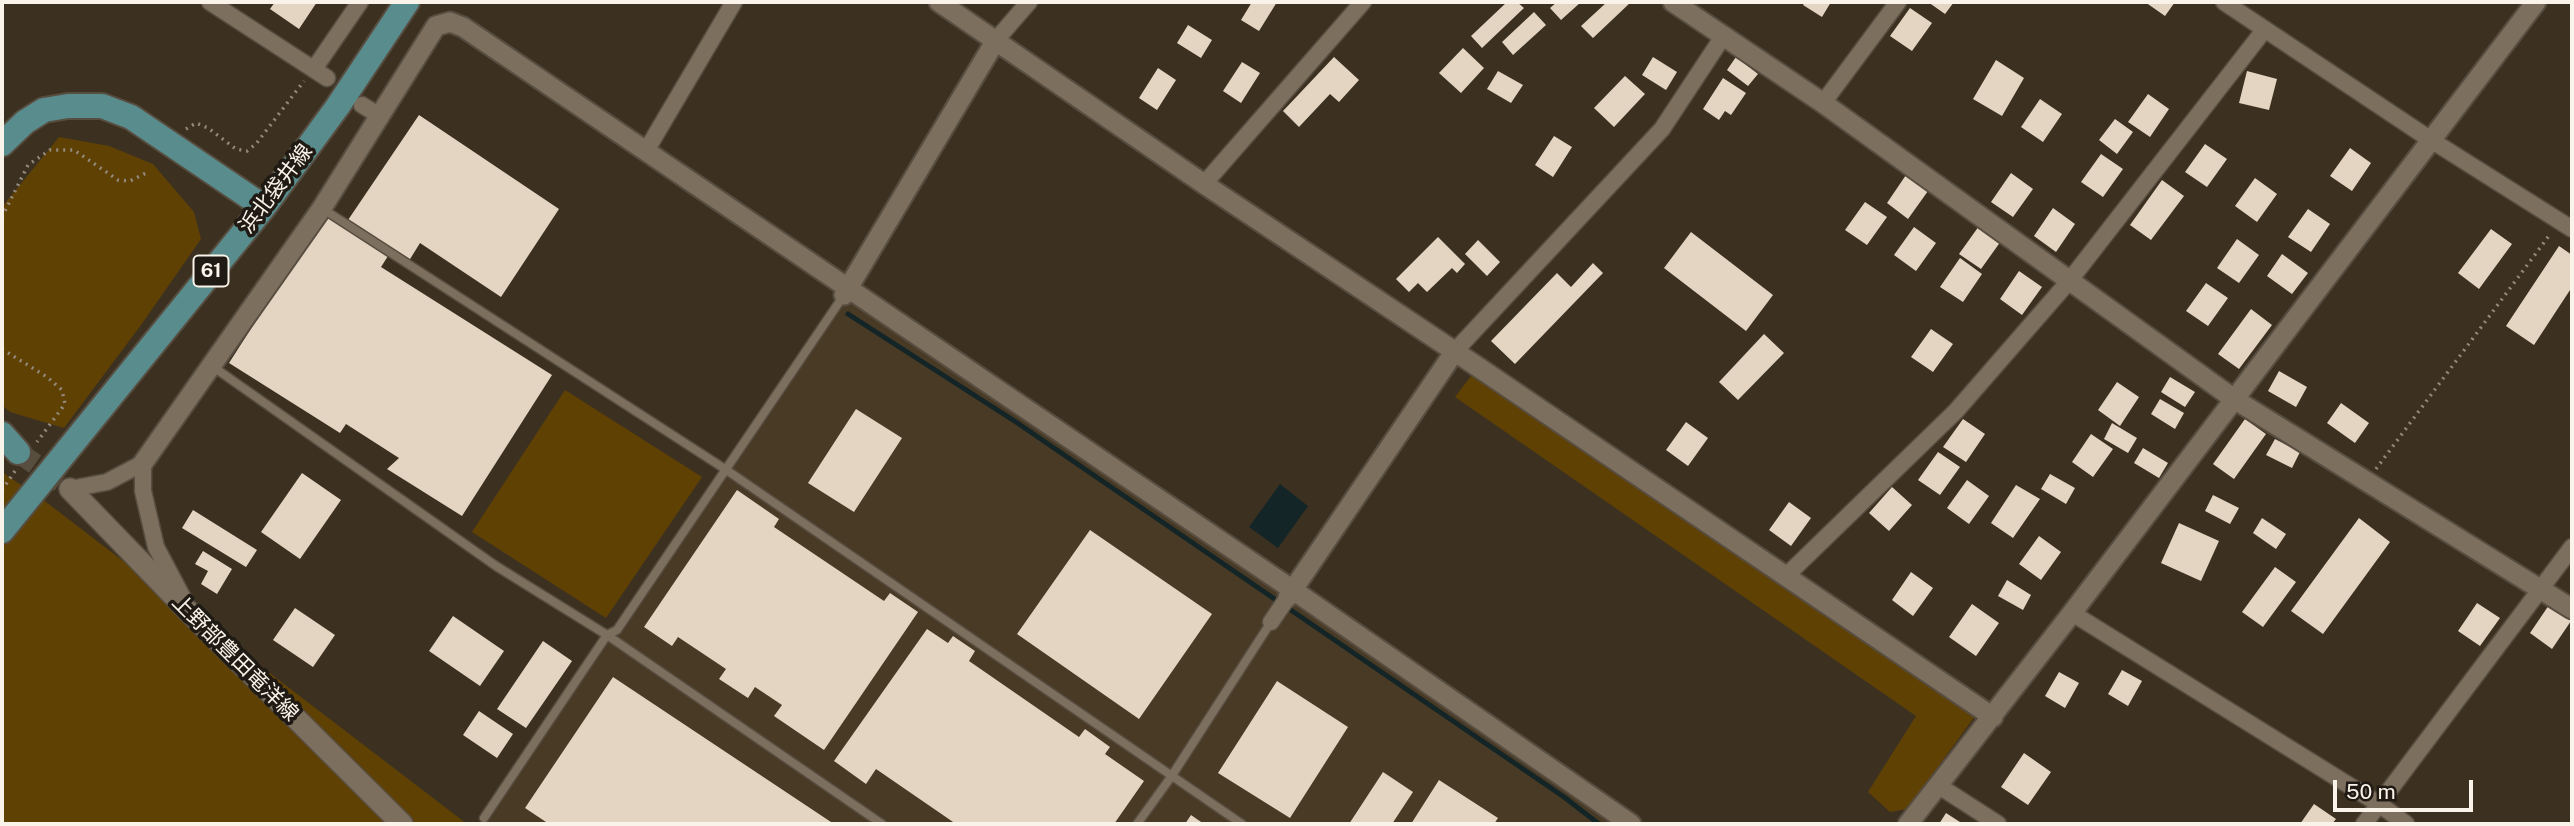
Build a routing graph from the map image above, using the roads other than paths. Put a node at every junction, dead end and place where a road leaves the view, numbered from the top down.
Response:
1 (210, 2) edge
2 (360, 2) edge
3 (407, 2) edge
4 (734, 2) edge
5 (939, 2) edge
6 (1029, 2) edge
7 (1363, 2) edge
8 (1673, 2) edge
9 (1898, 2) edge
10 (2224, 2) edge
11 (2536, 2) edge
12 (2264, 29) junction
13 (1724, 35) junction
14 (996, 40) junction
15 (1823, 103) junction
16 (362, 105) dead end
17 (380, 116) junction
18 (2431, 140) junction
19 (2, 144) edge
20 (646, 150) junction
21 (1204, 184) junction
22 (264, 207) junction
23 (322, 208) junction
24 (2566, 225) edge
25 (2070, 281) junction
26 (846, 292) junction
27 (1455, 351) junction
28 (212, 366) junction
29 (2234, 399) junction
30 (143, 463) junction
31 (725, 469) junction
32 (70, 489) joint
33 (2, 531) edge
34 (2572, 547) edge
35 (1786, 576) junction
36 (2540, 589) junction
37 (1291, 593) junction
38 (2572, 609) edge
39 (2072, 613) junction
40 (192, 615) junction
41 (1271, 622) joint
42 (607, 635) junction
43 (1993, 717) junction
44 (1171, 777) junction
45 (1939, 786) junction
46 (2379, 804) junction
47 (484, 818) dead end
48 (402, 824) edge
49 (882, 824) edge
50 (1137, 824) edge
51 (1242, 824) edge
52 (1630, 824) edge
53 (1909, 824) edge
54 (1998, 824) edge
55 (2364, 824) edge
56 (2406, 824) edge

1 - 2 street
3 - 22 main road, 浜北袋井線 / 61
4 - 20 street
5 - 14 street
6 - 14 street
7 - 21 street
8 - 13 street
9 - 15 street
10 - 12 street
11 - 18 street
12 - 18 street
12 - 25 street
13 - 15 street
13 - 27 street
14 - 21 street
14 - 26 street
15 - 25 street
16 - 17 street
17 - 20 street
17 - 23 street
18 - 24 street
18 - 29 street
19 - 22 main road
20 - 26 street
21 - 27 street
22 - 33 main road, 浜北袋井線 / 61
23 - 28 street
23 - 31 lane
25 - 29 street
25 - 35 street
26 - 31 lane
26 - 37 street
27 - 35 street
27 - 37 street
28 - 30 street
28 - 42 lane
29 - 36 street
29 - 39 street
30 - 32 street
30 - 40 street
31 - 42 lane
31 - 44 lane
32 - 40 main road, 上野部豊田竜洋線
34 - 36 street
35 - 43 street
36 - 38 street
36 - 46 street
37 - 41 street
37 - 52 street
39 - 43 street
39 - 46 street
40 - 48 main road, 上野部豊田竜洋線
41 - 44 lane
42 - 47 lane
42 - 49 lane
43 - 45 street
44 - 50 lane
44 - 51 lane
45 - 53 street
45 - 54 street
46 - 55 street
46 - 56 street

